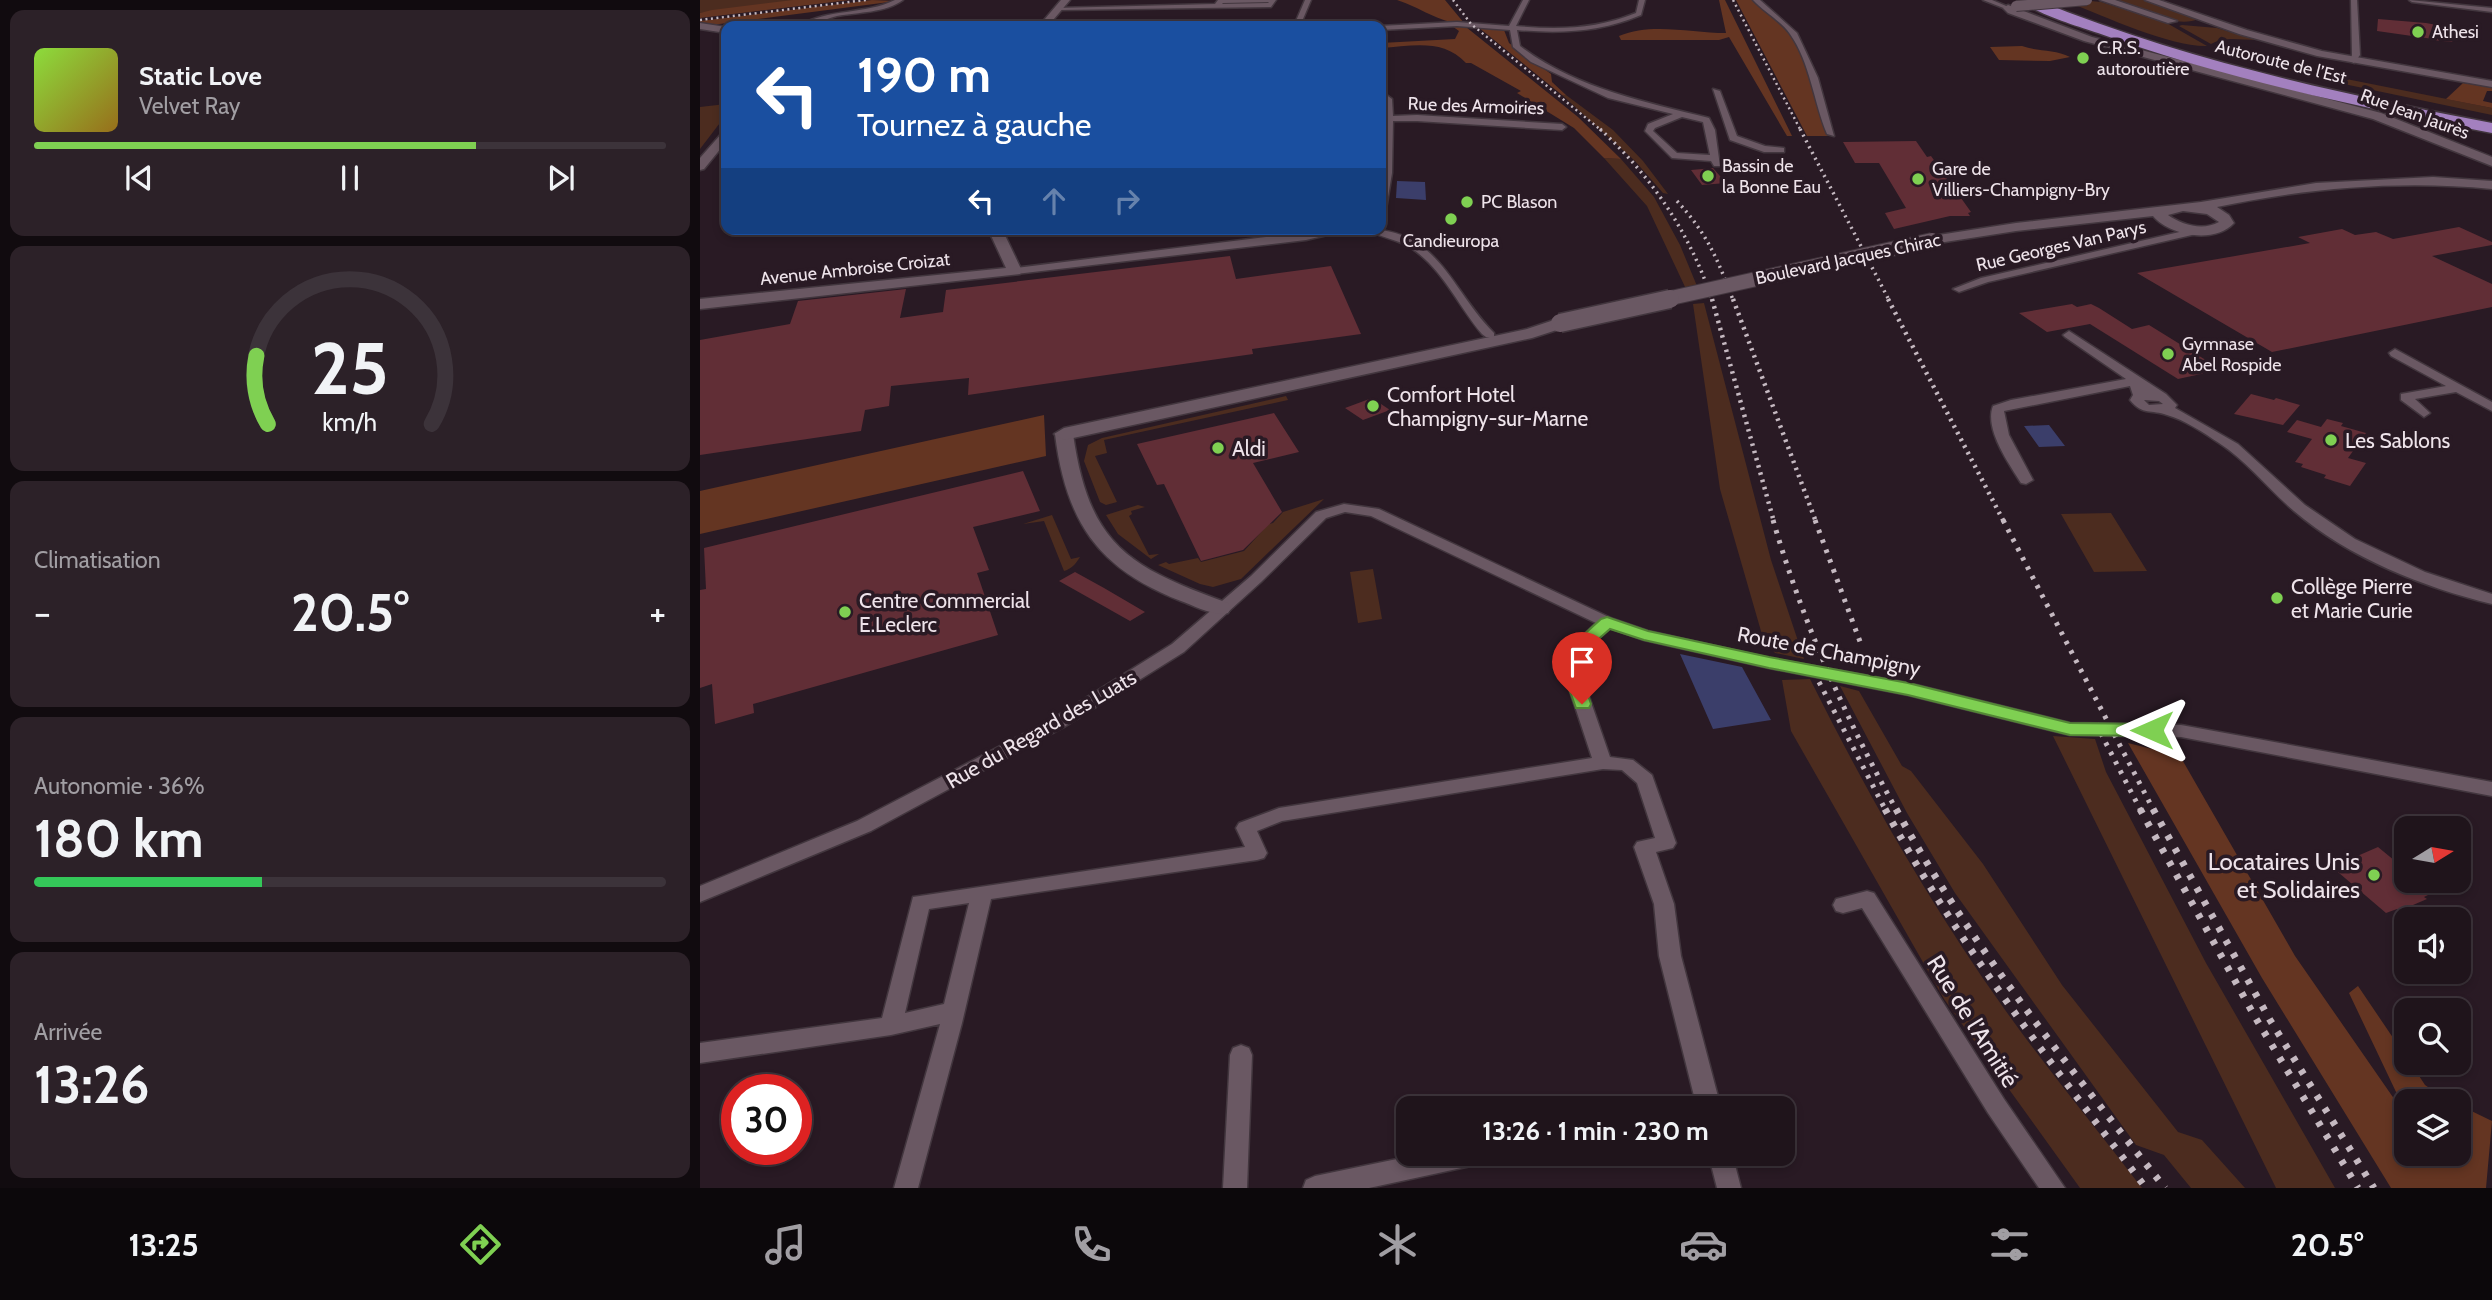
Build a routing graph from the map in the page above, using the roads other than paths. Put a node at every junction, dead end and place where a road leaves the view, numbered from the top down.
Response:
1 (900, 0) edge
2 (1308, 0) edge
3 (1526, 0) edge
4 (1642, 0) edge
5 (1756, 0) edge
6 (1986, 0) edge
7 (2049, 0) edge
8 (2087, 0) edge
9 (2099, 0) edge
10 (2106, 0) edge
11 (2150, 0) edge
12 (2354, 0) edge
13 (2412, 0) edge
14 (1063, 4) edge
15 (2017, 5) edge
16 (1217, 6) junction
17 (1184, 10) dead end
18 (2492, 10) edge
19 (816, 21) edge
20 (1048, 21) edge
21 (1176, 21) edge
22 (1299, 21) edge
23 (2214, 23) junction
24 (700, 26) edge
25 (1386, 27) edge
26 (1514, 27) junction
27 (721, 29) edge
28 (2354, 61) junction
29 (2492, 84) edge
30 (1716, 91) dead end
31 (1386, 97) edge
32 (1724, 113) junction
33 (1689, 114) junction
34 (1388, 119) junction
35 (2492, 119) edge
36 (1562, 127) dead end
37 (2492, 128) edge
38 (1711, 134) junction
39 (1731, 134) junction
40 (1831, 134) dead end
41 (721, 143) edge
42 (1782, 150) dead end
43 (2492, 162) edge
44 (700, 166) edge
45 (2492, 185) edge
46 (1386, 194) edge
47 (2222, 209) junction
48 (2139, 216) joint
49 (2166, 223) junction
50 (1386, 234) edge
51 (998, 235) edge
52 (1316, 235) edge
53 (1015, 271) junction
54 (1959, 289) dead end
55 (700, 304) edge
56 (2069, 335) dead end
57 (1495, 338) junction
58 (1431, 352) junction
59 (2395, 353) dead end
60 (1379, 366) junction
61 (1328, 377) junction
62 (2138, 387) junction
63 (2458, 388) junction
64 (2164, 403) junction
65 (2492, 407) edge
66 (2424, 413) dead end
67 (1065, 434) joint
68 (2026, 480) dead end
69 (1344, 508) joint
70 (2492, 598) edge
71 (1220, 608) junction
72 (1607, 622) junction
73 (1602, 764) junction
74 (2492, 789) edge
75 (982, 893) junction
76 (700, 894) edge
77 (1843, 905) dead end
78 (954, 1011) junction
79 (891, 1026) junction
80 (700, 1053) edge
81 (1241, 1055) dead end
82 (1702, 1096) edge
83 (1419, 1166) edge
84 (1723, 1166) edge
85 (906, 1188) edge
86 (1235, 1188) edge
87 (1315, 1188) edge
88 (1729, 1188) edge
89 (2053, 1188) edge

1 - 19 street
2 - 22 street
3 - 26 street
4 - 26 street
5 - 40 street
6 - 15 street
7 - 35 highway, Autoroute de l’Est
8 - 15 main road, bridge
9 - 10 main road
10 - 23 main road
11 - 23 main road
12 - 28 street
13 - 18 street
14 - 16 street
14 - 20 street
15 - 37 highway, Autoroute de l’Est
15 - 43 main road, Rue Jean Jaurès
16 - 16 street
17 - 21 street
23 - 28 main road
24 - 27 street
25 - 26 street
26 - 33 street
28 - 29 main road
30 - 32 street
31 - 34 street
32 - 33 street
32 - 39 street
33 - 38 street
33 - 38 street
34 - 36 street, Rue des Armoiries
34 - 46 street
38 - 39 street
39 - 42 street
41 - 44 street
45 - 47 main road, Boulevard Jacques Chirac
47 - 49 main road, Boulevard Jacques Chirac
47 - 49 main road, Boulevard Jacques Chirac
48 - 49 main road, Boulevard Jacques Chirac
48 - 57 main road, Boulevard Jacques Chirac, bridge
49 - 54 street, Rue Georges Van Parys
50 - 57 street
51 - 53 street
52 - 53 street
53 - 55 street, Avenue Ambroise Croizat
56 - 62 street
57 - 58 main road, Boulevard Jacques Chirac
57 - 60 main road
58 - 60 main road
58 - 61 main road, Boulevard Jacques Chirac
59 - 63 street
60 - 61 main road
61 - 67 main road
62 - 64 street
62 - 64 street
62 - 68 street
63 - 65 street
63 - 66 street
64 - 70 street
67 - 71 street
69 - 71 street, Rue du Regard des Luats
69 - 72 street, Route de Champigny
71 - 76 street, Rue du Regard des Luats
72 - 73 street
72 - 74 street, Route de Champigny
73 - 75 street
73 - 82 street
75 - 78 street
75 - 79 street
77 - 89 street, Rue de l’Amitié
78 - 79 street
78 - 85 street
79 - 80 street
81 - 86 street
83 - 87 street
84 - 88 street

